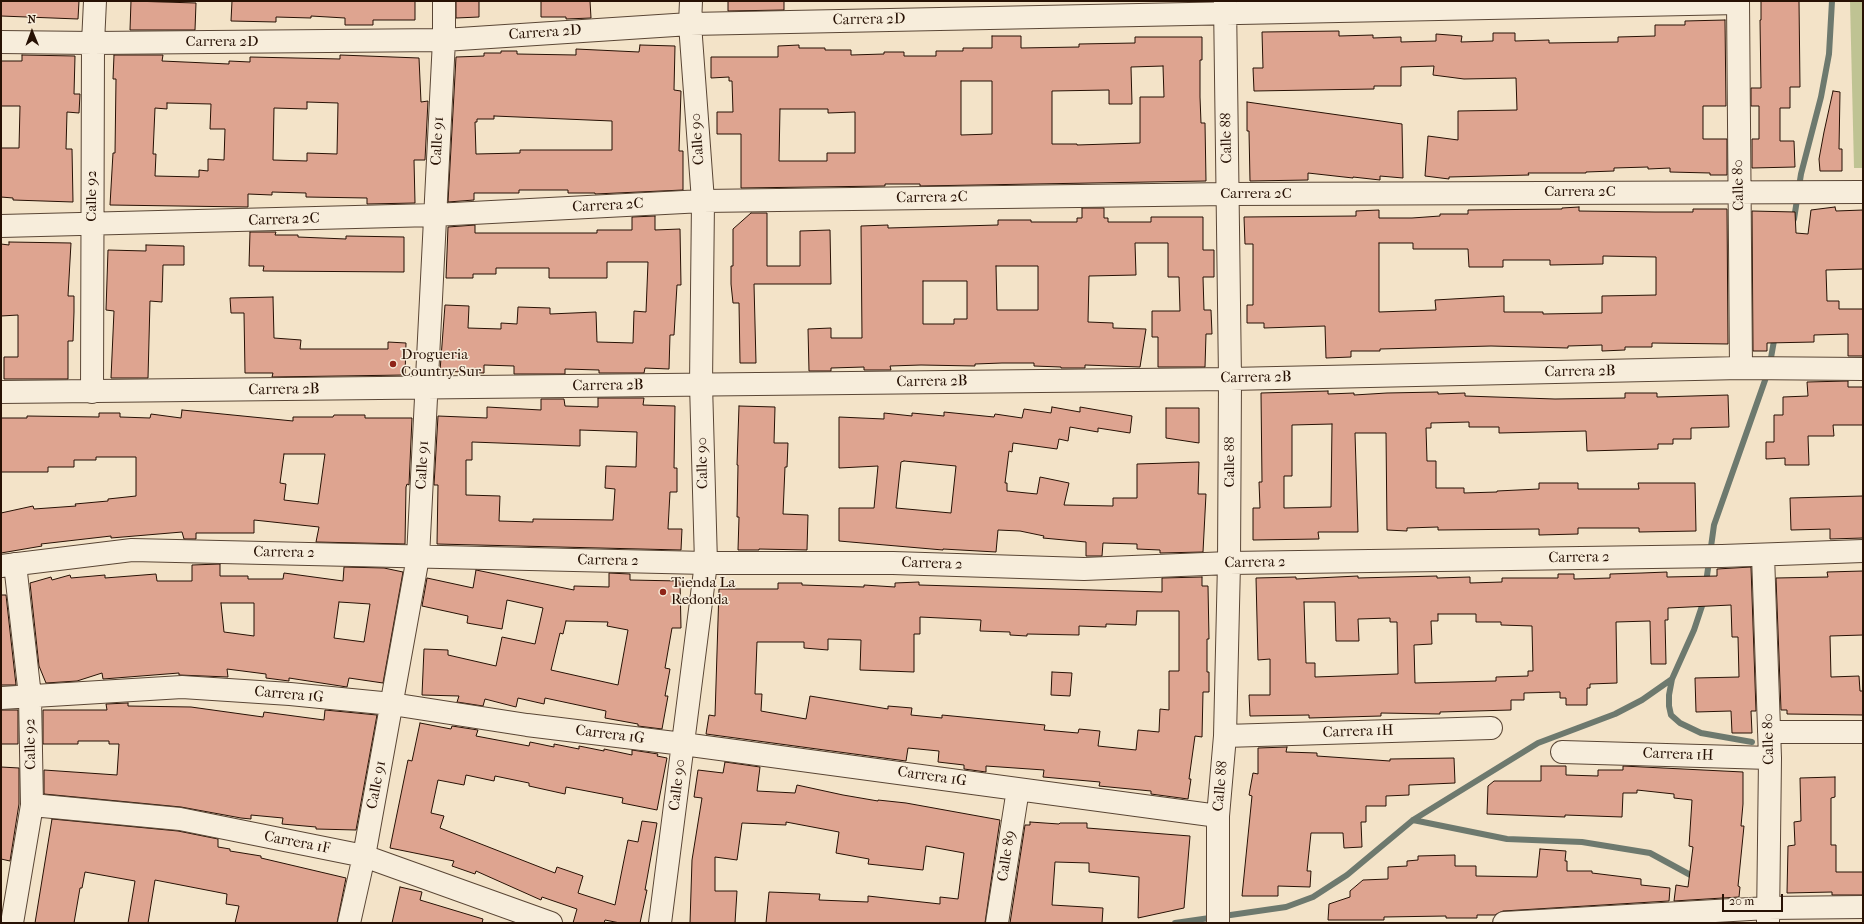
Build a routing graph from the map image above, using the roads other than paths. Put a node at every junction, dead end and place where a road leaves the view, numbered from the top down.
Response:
1 (96, 1) edge
2 (444, 1) edge
3 (691, 1) edge
4 (1738, 2) edge
5 (1225, 7) edge
6 (690, 24) junction
7 (444, 40) junction
8 (1, 42) edge
9 (93, 43) junction
10 (1740, 191) junction
11 (1863, 192) edge
12 (1228, 194) junction
13 (702, 201) junction
14 (434, 216) junction
15 (92, 225) junction
16 (1, 226) edge
17 (1747, 369) junction
18 (1863, 369) edge
19 (1230, 379) junction
20 (701, 384) junction
21 (427, 388) junction
22 (1, 392) edge
23 (92, 392) junction
24 (1863, 551) edge
25 (1763, 555) junction
26 (418, 557) junction
27 (706, 563) junction
28 (1229, 563) junction
29 (8, 565) edge
30 (30, 696) junction
31 (1, 698) edge
32 (392, 704) junction
33 (1491, 728) dead end
34 (1769, 732) junction
35 (1863, 732) edge
36 (1225, 736) junction
37 (683, 744) junction
38 (1562, 752) dead end
39 (1770, 758) junction
40 (1018, 789) junction
41 (32, 805) junction
42 (1218, 816) junction
43 (364, 856) junction
44 (1863, 907) edge
45 (1218, 915) edge
46 (1768, 915) edge
47 (1563, 922) edge
48 (12, 923) edge
49 (349, 923) edge
50 (551, 923) edge
51 (660, 923) edge
52 (996, 923) edge
53 (1504, 923) edge

1 - 9 street, Calle 92
2 - 7 street, Calle 91
3 - 6 street, Calle 90
4 - 5 street, Carrera 2D
4 - 10 street, Calle 80
5 - 6 street, Carrera 2D
5 - 12 street, Calle 88
6 - 7 street, Carrera 2D
6 - 13 street, Calle 90
7 - 9 street, Carrera 2D
7 - 14 street, Calle 91
8 - 9 street, Carrera 2D
9 - 15 street, Calle 92
10 - 11 street, Carrera 2C
10 - 12 street, Carrera 2C
10 - 17 street, Calle 80
12 - 13 street, Carrera 2C
12 - 19 street, Calle 88
13 - 14 street, Carrera 2C
13 - 20 street, Calle 90
14 - 15 street, Carrera 2C
14 - 21 street, Calle 91
15 - 16 street, Carrera 2C
15 - 23 street, Calle 92
17 - 18 street, Carrera 2B
17 - 19 street, Carrera 2B
19 - 20 street, Carrera 2B
19 - 28 street, Calle 88
20 - 21 street, Carrera 2B
20 - 27 street, Calle 90
21 - 23 street, Carrera 2B
21 - 26 street, Calle 91
22 - 23 street, Carrera 2B
24 - 25 street, Carrera 2
25 - 28 street, Carrera 2
25 - 34 street, Calle 80
26 - 27 street, Carrera 2
26 - 29 street, Carrera 2
26 - 32 street, Calle 91
27 - 28 street, Carrera 2
27 - 37 street, Calle 90
28 - 36 street, Calle 88
29 - 30 street, Calle 92
30 - 31 street, Carrera 1G
30 - 32 street, Carrera 1G
30 - 41 street, Calle 92
32 - 37 street, Carrera 1G
32 - 43 street, Calle 91
33 - 36 street, Carrera 1H
34 - 35 street
34 - 39 street, Calle 80
36 - 42 street, Calle 88
37 - 40 street, Carrera 1G
37 - 51 street, Calle 90
38 - 39 street, Carrera 1H
39 - 46 street, Calle 80
40 - 42 street, Carrera 1G
40 - 52 street, Calle 89
41 - 43 street, Carrera 1F
41 - 48 street, Calle 92
42 - 45 street, Calle 88
43 - 49 street, Calle 91
43 - 50 street, Carrera 1F
44 - 46 street
46 - 47 street
47 - 53 street

